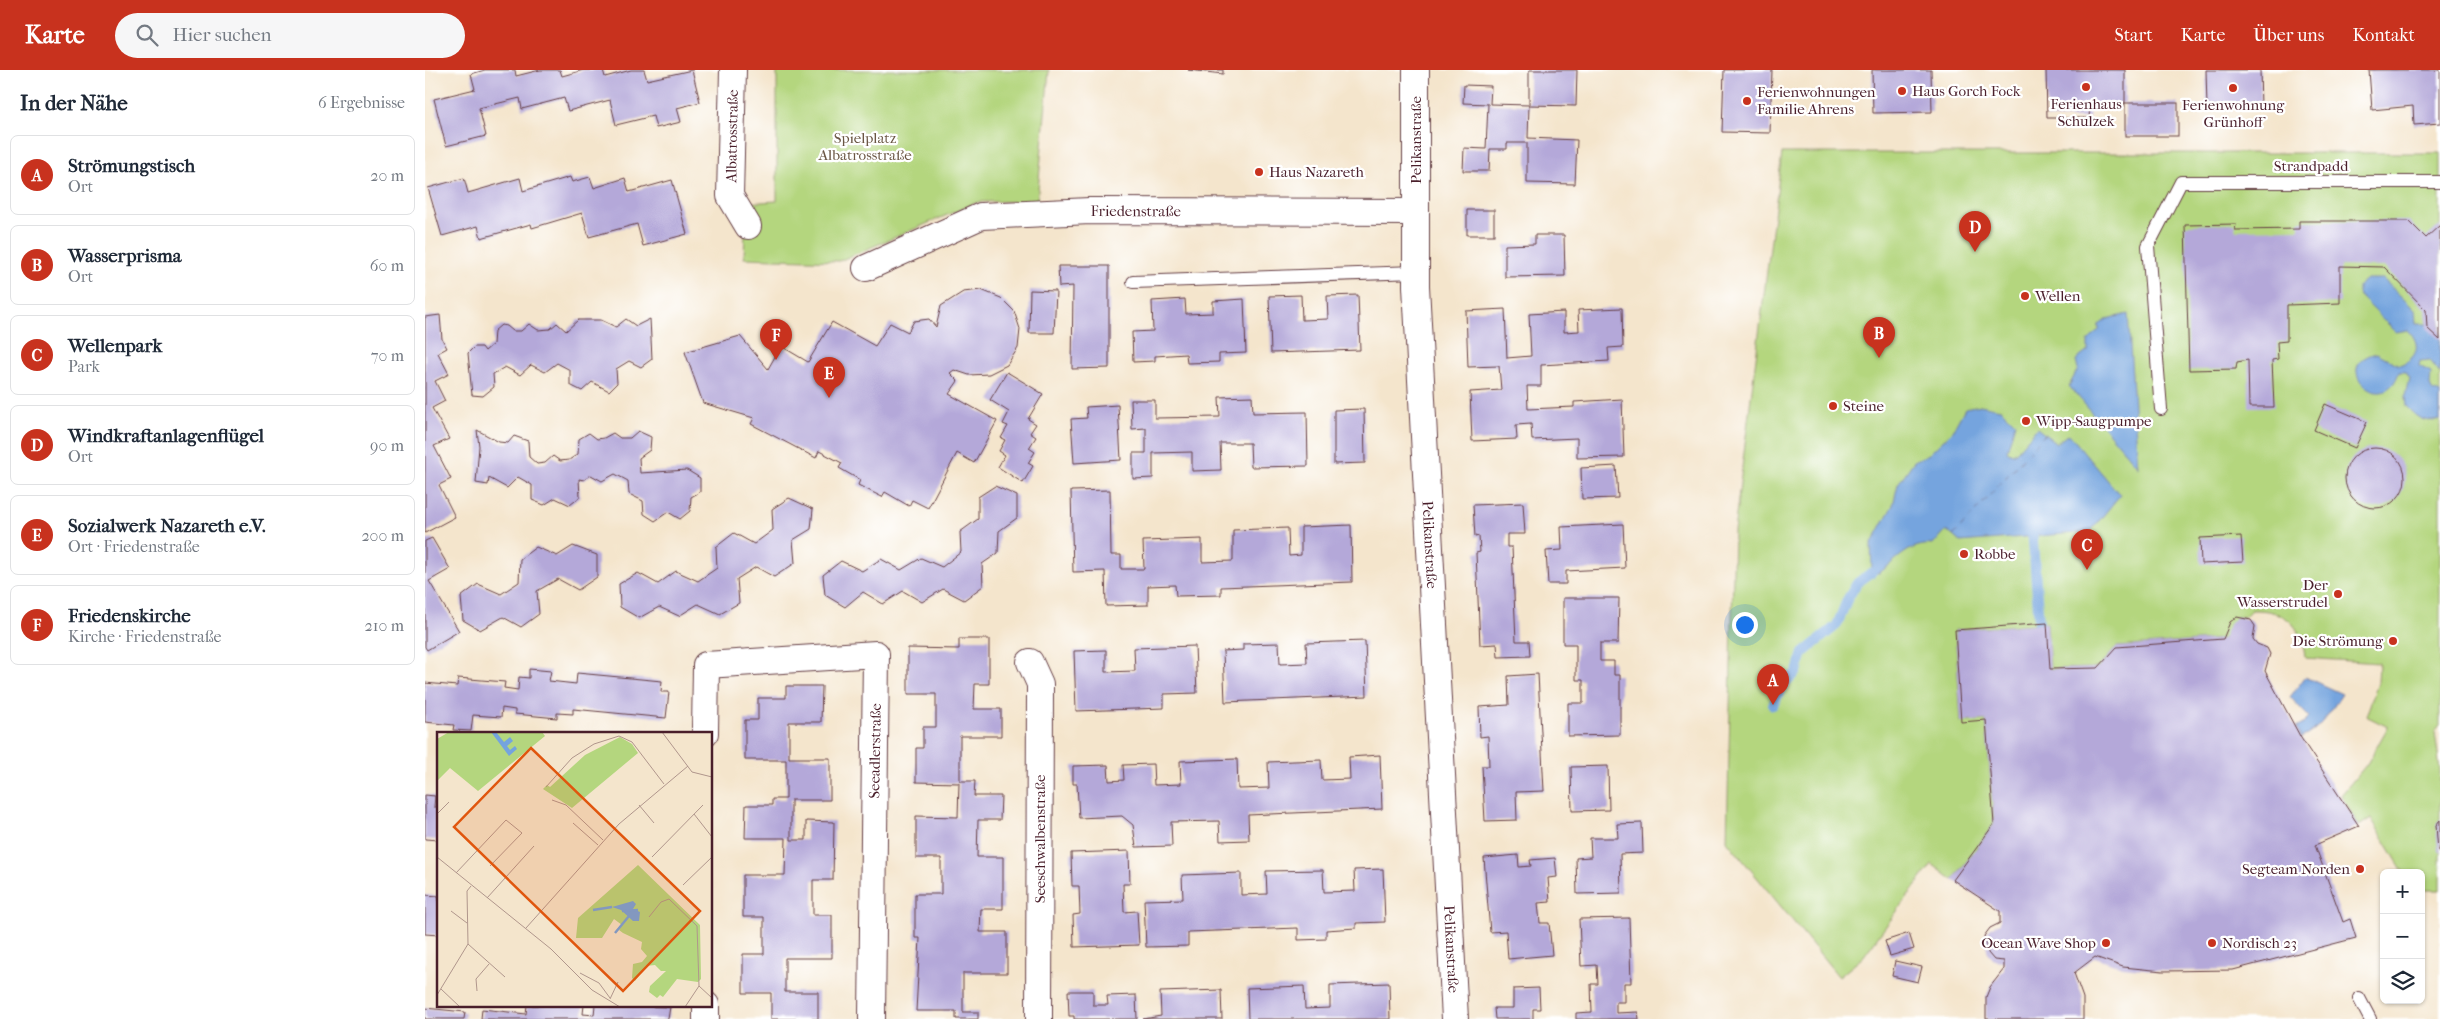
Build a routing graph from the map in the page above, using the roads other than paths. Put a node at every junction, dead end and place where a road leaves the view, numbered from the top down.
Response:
1 (733, 70) edge
2 (1416, 70) edge
3 (2440, 182) edge
4 (1416, 212) junction
5 (748, 226) dead end
6 (867, 268) dead end
7 (1416, 272) junction
8 (1133, 282) dead end
9 (2161, 409) dead end
10 (1031, 662) dead end
11 (705, 732) edge
12 (2359, 998) dead end
13 (705, 1006) edge
14 (705, 1019) edge
15 (872, 1019) edge
16 (1039, 1019) edge
17 (1455, 1019) edge
18 (2370, 1019) edge

1 - 5 street, Albatrosstraße
2 - 4 street, Pelikanstraße
3 - 9 lane, Strandpadd
4 - 6 street, Friedenstraße
4 - 7 street, Pelikanstraße
7 - 8 lane
7 - 17 street, Pelikanstraße
10 - 16 street, Seeschwalbenstraße
11 - 15 street, Seeadlerstraße
12 - 18 lane
13 - 14 street

